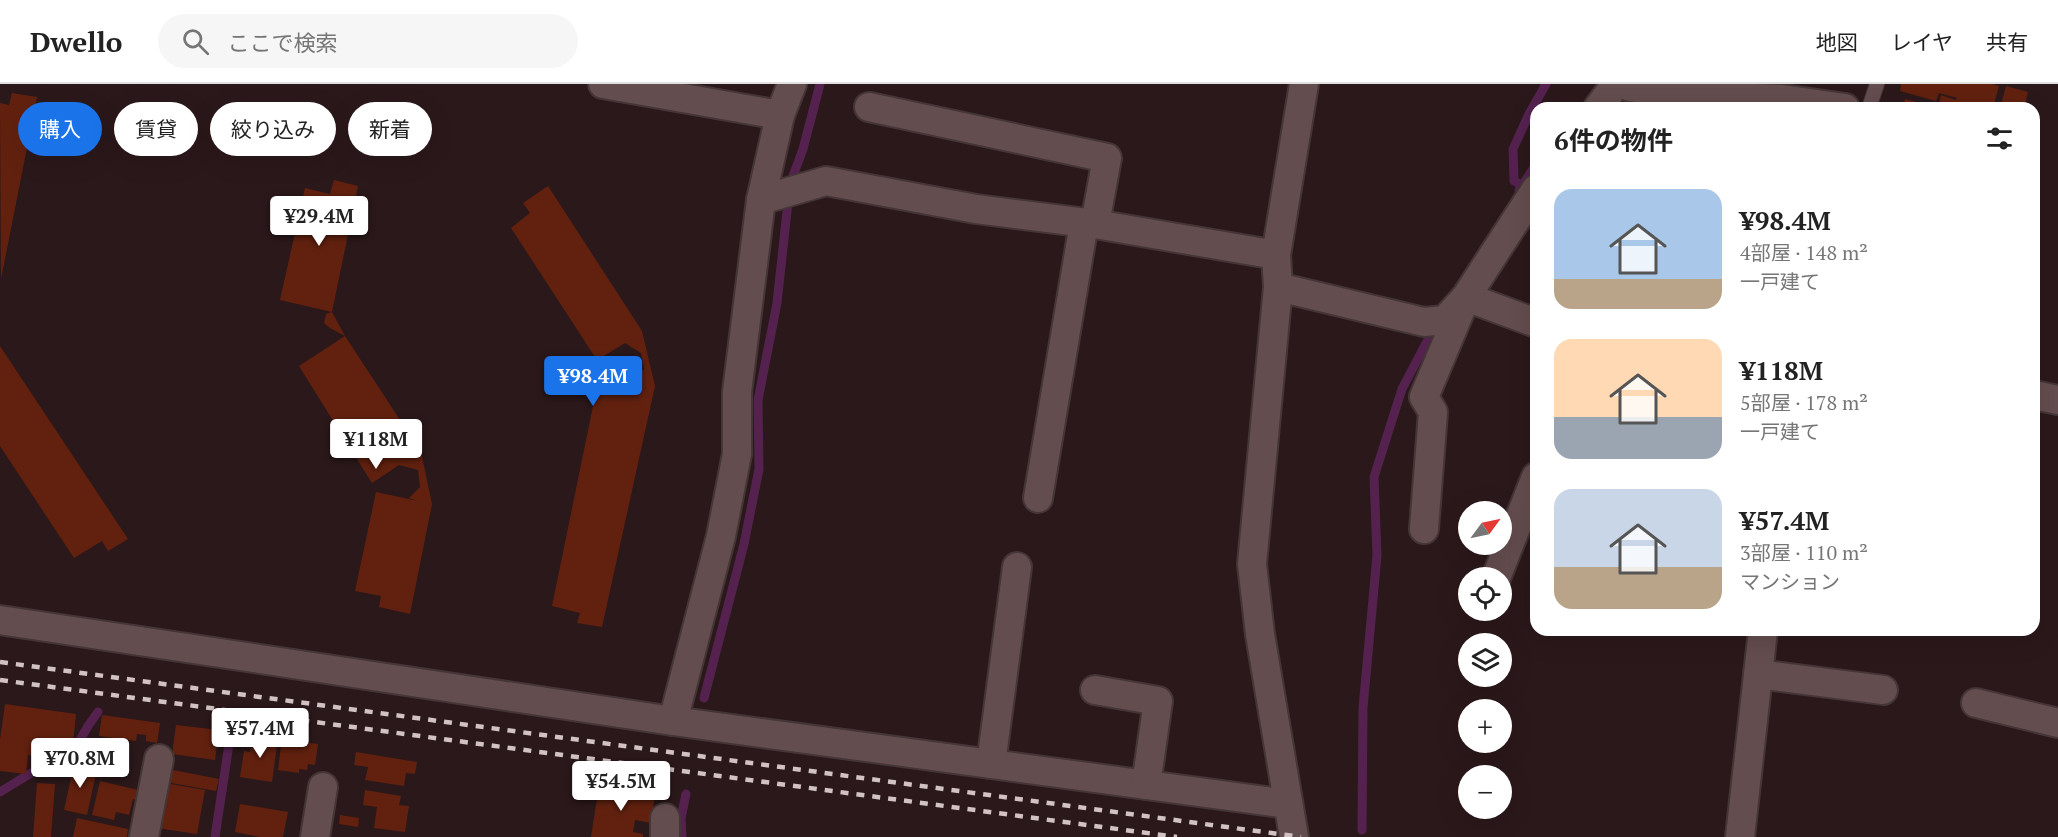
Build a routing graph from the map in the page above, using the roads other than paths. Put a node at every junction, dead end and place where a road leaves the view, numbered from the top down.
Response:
1 (603, 84) edge
2 (792, 84) edge
3 (1304, 84) edge
4 (1616, 84) edge
5 (1626, 84) edge
6 (1877, 84) edge
7 (1602, 102) edge
8 (1803, 102) edge
9 (1871, 102) edge
10 (869, 107) dead end
11 (780, 115) junction
12 (1530, 198) edge
13 (761, 200) junction
14 (1089, 223) junction
15 (1276, 255) junction
16 (1278, 288) junction
17 (1466, 297) junction
18 (1530, 321) edge
19 (2040, 396) edge
20 (2058, 400) edge
21 (1530, 492) edge
22 (1038, 498) dead end
23 (1424, 530) dead end
24 (1017, 567) dead end
25 (1500, 567) edge
26 (0, 620) edge
27 (1762, 636) edge
28 (1758, 674) junction
29 (1095, 690) dead end
30 (1883, 690) dead end
31 (1976, 704) dead end
32 (673, 720) junction
33 (2058, 723) edge
34 (159, 759) dead end
35 (991, 764) junction
36 (1146, 785) junction
37 (314, 798) dead end
38 (1288, 804) junction
39 (144, 837) edge
40 (315, 837) edge
41 (1294, 837) edge
42 (1740, 837) edge

1 - 11 street
2 - 11 street
3 - 15 street
4 - 7 street
5 - 8 street
6 - 9 lane
10 - 14 street
11 - 13 street
12 - 17 street
13 - 14 street
13 - 32 street
14 - 15 street
14 - 22 street
15 - 16 street
16 - 17 street
16 - 38 street
17 - 18 street
17 - 23 street
19 - 20 street
21 - 25 street
24 - 35 street
26 - 32 street
27 - 28 street
28 - 30 street
28 - 42 street
29 - 36 street
31 - 33 street
32 - 35 street
34 - 39 street
35 - 36 street
36 - 38 street
37 - 40 street
38 - 41 street

